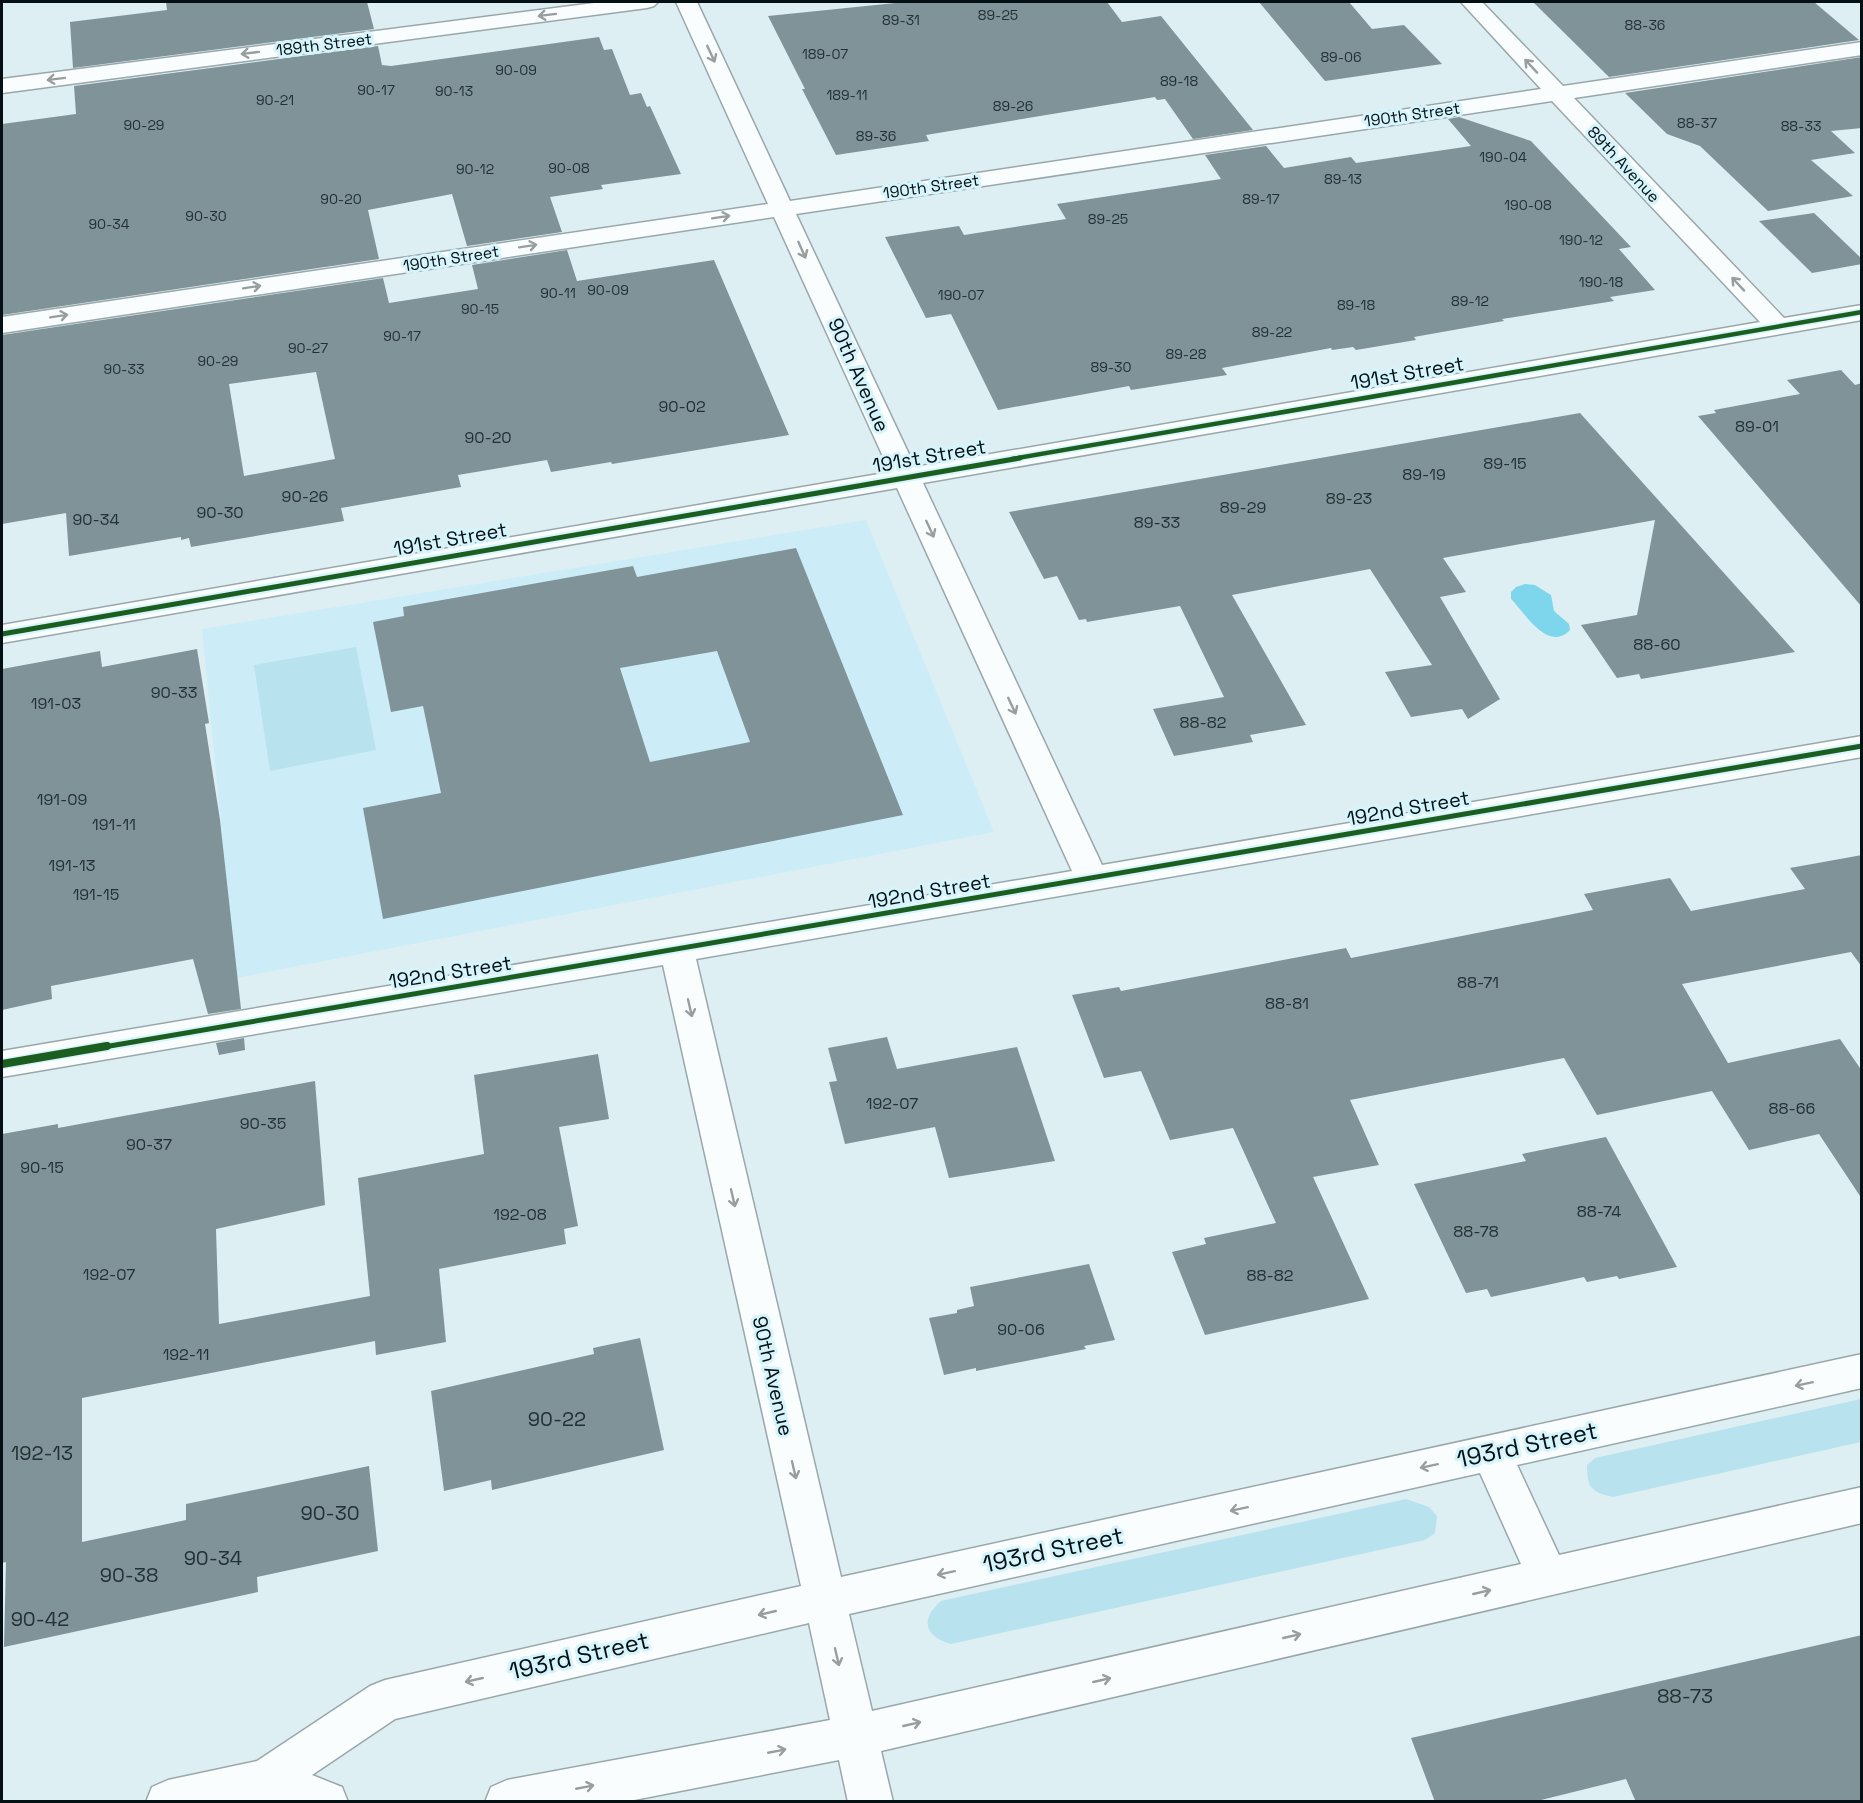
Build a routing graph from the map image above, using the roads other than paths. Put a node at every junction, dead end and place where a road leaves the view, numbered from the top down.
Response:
1 (647, 2) edge
2 (686, 2) edge
3 (1470, 2) edge
4 (1862, 48) edge
5 (2, 86) edge
6 (1557, 93) junction
7 (783, 208) junction
8 (1862, 312) edge
9 (2, 325) edge
10 (1778, 326) junction
11 (905, 476) junction
12 (2, 634) edge
13 (1862, 746) edge
14 (1092, 879) junction
15 (676, 951) junction
16 (2, 1064) edge
17 (1862, 1371) edge
18 (1491, 1453) junction
19 (1862, 1505) edge
20 (1548, 1577) junction
21 (824, 1600) junction
22 (855, 1736) junction
23 (266, 1781) junction
24 (168, 1802) edge
25 (326, 1802) edge
26 (507, 1802) edge
27 (871, 1802) edge

1 -> 5 street, 189th Street
2 -> 7 street, 90th Avenue
6 -> 3 street, 89th Avenue
4 - 6 street, 190th Street
6 - 7 street, 190th Street
10 -> 6 street, 89th Avenue
9 -> 7 street, 190th Street
7 -> 11 street, 90th Avenue
8 - 10 street, 191st Street
10 - 11 street, 191st Street
11 - 12 street, 191st Street
11 -> 14 street, 90th Avenue
13 - 14 street, 192nd Street
14 - 15 street, 192nd Street
15 - 16 street, 192nd Street
15 -> 21 street, 90th Avenue
17 -> 18 street, 193rd Street
18 - 20 street
18 -> 21 street, 193rd Street
19 - 20 street
22 -> 20 street
21 -> 22 street, 90th Avenue
21 -> 23 street, 193rd Street
26 -> 22 street
22 - 27 street, 90th Avenue
23 - 24 street, 193rd Street
23 - 25 street

